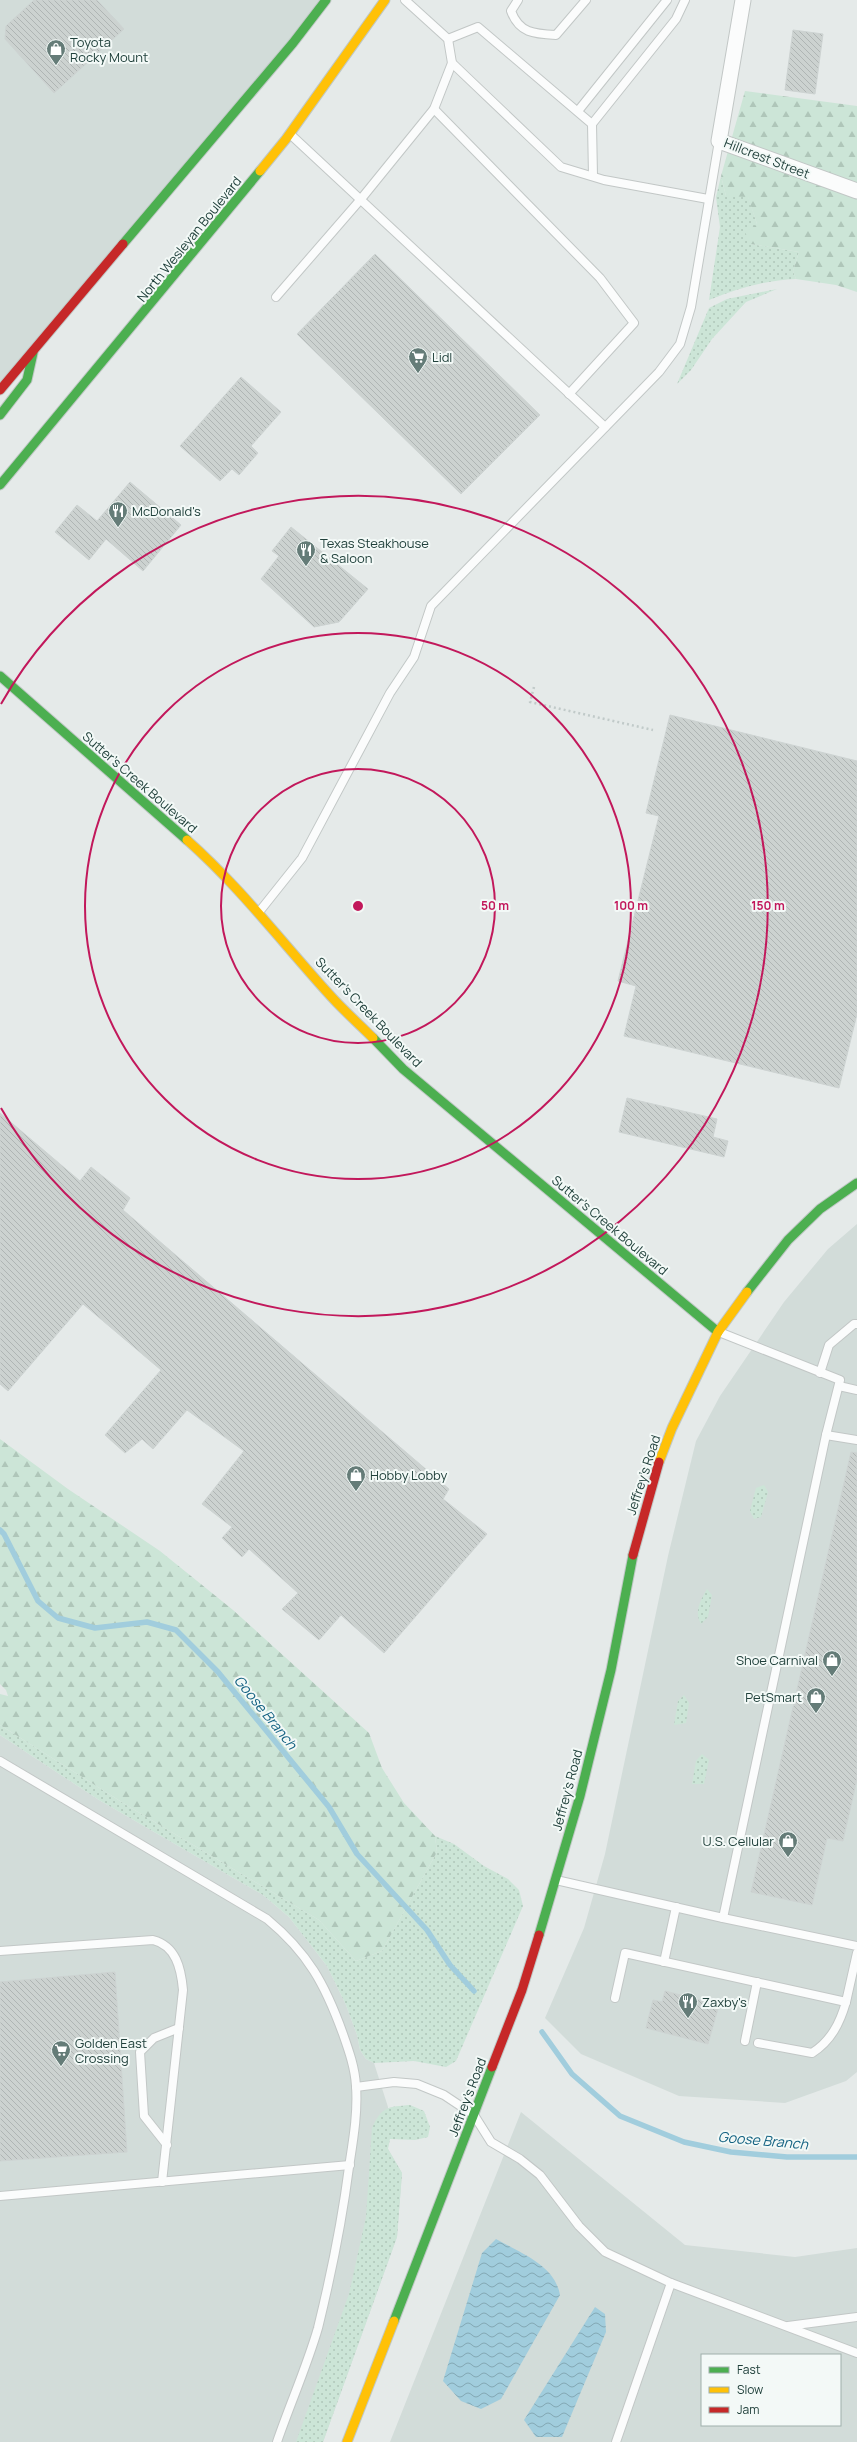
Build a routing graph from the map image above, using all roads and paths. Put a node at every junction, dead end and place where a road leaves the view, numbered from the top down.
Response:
1 (326, 0) edge
2 (385, 0) edge
3 (405, 0) edge
4 (518, 0) edge
5 (586, 0) edge
6 (667, 0) edge
7 (685, 0) edge
8 (743, 0) edge
9 (448, 39) junction
10 (452, 64) junction
11 (434, 109) junction
12 (578, 112) junction
13 (592, 124) junction
14 (290, 133) junction
15 (719, 141) junction
16 (593, 176) junction
17 (857, 191) edge
18 (708, 199) junction
19 (361, 200) junction
20 (276, 297) dead end
21 (33, 351) junction
22 (0, 390) edge
23 (568, 394) junction
24 (0, 415) edge
25 (605, 427) junction
26 (0, 485) edge
27 (0, 676) edge
28 (534, 687) dead end
29 (653, 730) dead end
30 (259, 912) junction
31 (857, 1184) edge
32 (857, 1324) edge
33 (718, 1332) junction
34 (820, 1372) junction
35 (838, 1386) junction
36 (857, 1390) edge
37 (826, 1435) junction
38 (857, 1440) edge
39 (0, 1761) edge
40 (555, 1880) junction
41 (676, 1907) junction
42 (723, 1918) junction
43 (857, 1946) edge
44 (0, 1951) edge
45 (857, 1953) edge
46 (664, 1962) junction
47 (757, 1982) junction
48 (615, 1998) dead end
49 (846, 2002) junction
50 (179, 2028) junction
51 (745, 2041) dead end
52 (758, 2043) dead end
53 (356, 2086) junction
54 (474, 2115) junction
55 (166, 2145) junction
56 (350, 2165) junction
57 (162, 2182) junction
58 (0, 2196) edge
59 (671, 2283) junction
60 (857, 2317) edge
61 (787, 2326) junction
62 (857, 2353) edge
63 (277, 2442) edge
64 (347, 2442) edge
65 (616, 2442) edge

1 - 21 main road
2 - 14 main road, North Wesleyan Boulevard
3 - 9 lane
4 - 5 lane
6 - 12 lane
7 - 13 lane
8 - 15 street, Hillcrest Street
9 - 10 lane
9 - 12 lane
10 - 11 lane
10 - 16 lane
11 - 19 lane
11 - 23 lane
12 - 13 lane
13 - 16 lane
14 - 19 lane
14 - 26 main road, North Wesleyan Boulevard
15 - 17 street, Hillcrest Street
15 - 18 lane
16 - 18 lane
18 - 25 lane
19 - 20 lane
19 - 23 lane
21 - 22 main road
21 - 24 main road
23 - 25 lane
25 - 30 lane
27 - 30 main road, Sutter's Creek Boulevard
28 - 29 path
30 - 33 main road, Sutter's Creek Boulevard
31 - 33 main road, Jeffrey's Road
32 - 34 lane
33 - 34 lane
33 - 40 main road, Jeffrey's Road
34 - 35 lane
35 - 36 lane
35 - 37 lane
37 - 38 lane
37 - 42 lane
39 - 53 lane
40 - 41 lane
40 - 54 main road, Jeffrey's Road
41 - 42 lane
41 - 46 lane
42 - 43 lane
44 - 50 lane
45 - 49 lane
46 - 47 lane
46 - 48 lane
47 - 49 lane
47 - 51 lane
49 - 52 lane
50 - 55 lane
50 - 55 lane
53 - 54 lane
53 - 56 lane
54 - 59 lane
54 - 64 main road, Jeffrey's Road
55 - 57 lane
56 - 57 lane
56 - 63 lane
57 - 58 lane
59 - 61 lane
59 - 65 lane
60 - 61 lane
61 - 62 lane

